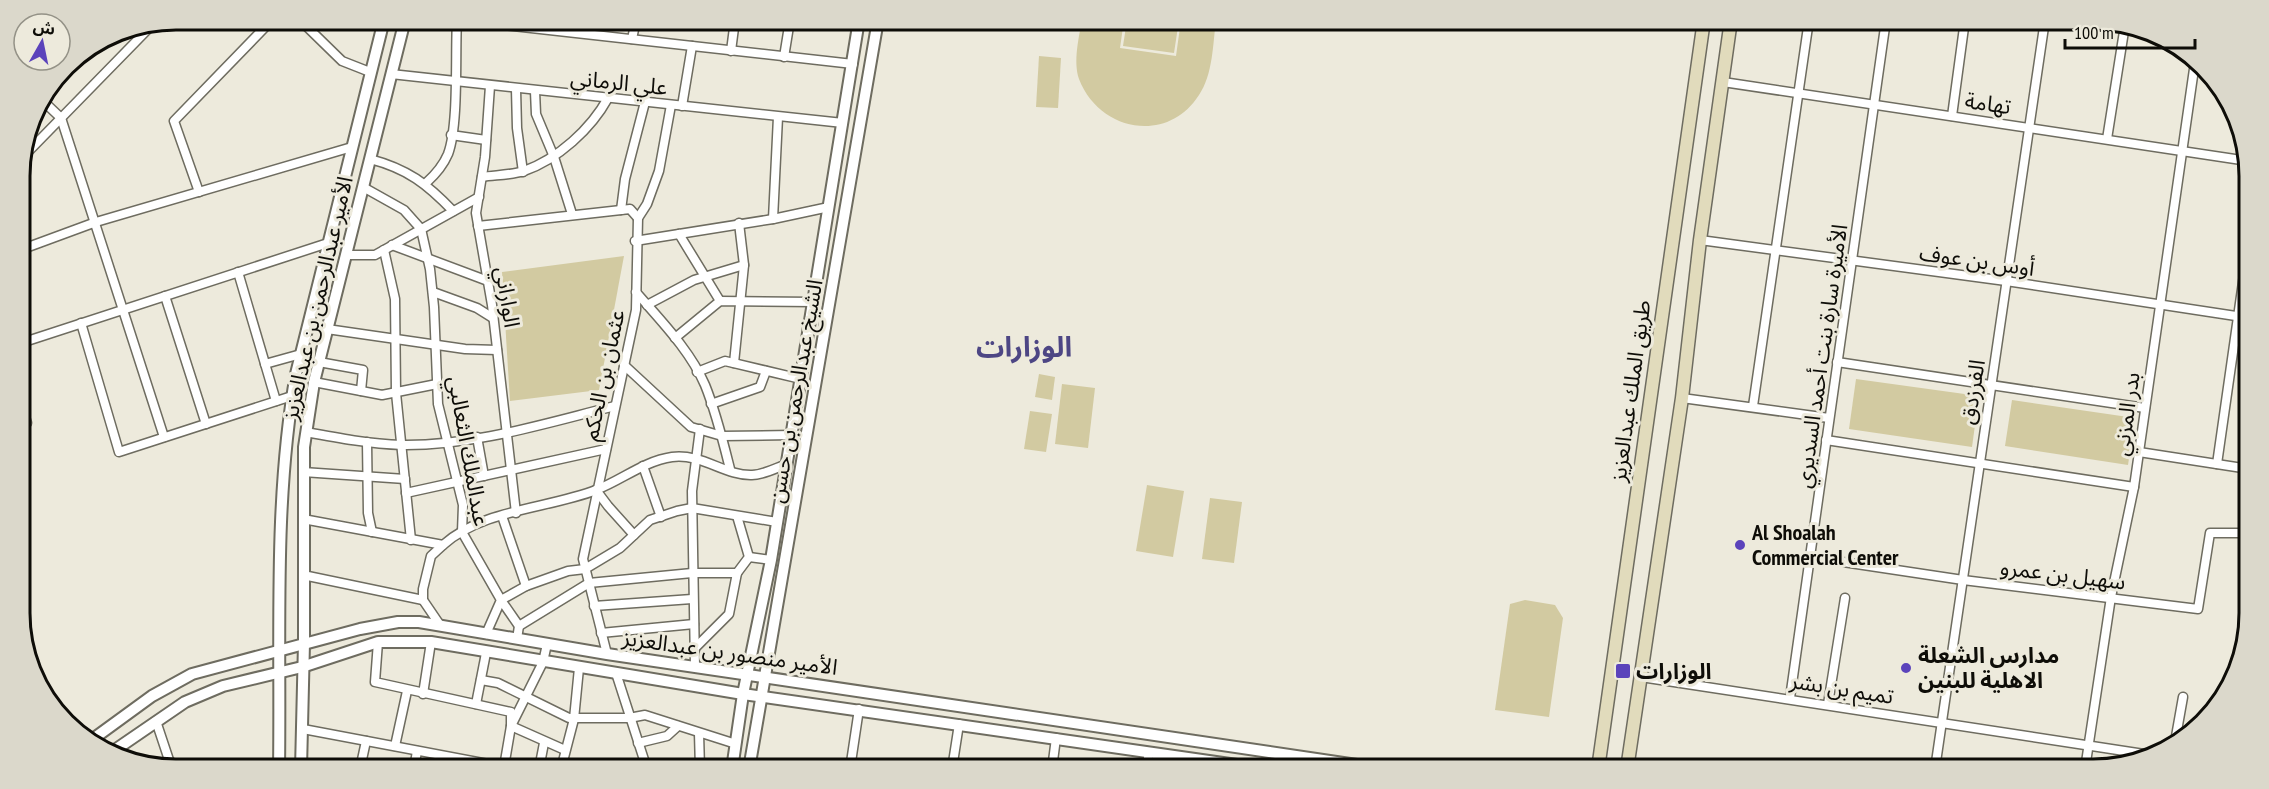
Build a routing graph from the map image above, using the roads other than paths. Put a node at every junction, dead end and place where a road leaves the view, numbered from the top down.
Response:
1 (262, 30) edge
2 (310, 30) edge
3 (381, 30) edge
4 (402, 30) edge
5 (458, 30) edge
6 (559, 30) edge
7 (634, 30) edge
8 (734, 30) edge
9 (788, 30) edge
10 (858, 30) edge
11 (876, 30) edge
12 (1703, 30) edge
13 (1730, 30) edge
14 (1807, 30) edge
15 (1885, 30) edge
16 (1964, 30) edge
17 (2044, 30) edge
18 (573, 32) joint
19 (2124, 33) edge
20 (143, 34) edge
21 (633, 39) junction
22 (692, 46) junction
23 (731, 51) junction
24 (784, 57) junction
25 (853, 64) junction
26 (2194, 71) edge
27 (370, 72) junction
28 (391, 74) junction
29 (454, 81) junction
30 (1723, 82) junction
31 (490, 86) junction
32 (516, 88) junction
33 (535, 91) junction
34 (1798, 92) junction
35 (608, 98) junction
36 (645, 102) junction
37 (1874, 103) junction
38 (671, 105) junction
39 (48, 106) edge
40 (682, 106) junction
41 (1952, 116) junction
42 (778, 117) junction
43 (61, 118) junction
44 (843, 123) junction
45 (2030, 127) junction
46 (451, 135) junction
47 (2108, 139) junction
48 (486, 140) junction
49 (33, 147) edge
50 (352, 147) junction
51 (2183, 152) junction
52 (554, 157) junction
53 (370, 159) junction
54 (2238, 160) edge
55 (523, 172) junction
56 (482, 177) junction
57 (426, 183) junction
58 (363, 187) junction
59 (199, 192) junction
60 (479, 197) junction
61 (829, 207) junction
62 (621, 210) junction
63 (453, 211) junction
64 (572, 214) junction
65 (638, 218) junction
66 (773, 219) junction
67 (96, 222) junction
68 (739, 224) junction
69 (478, 226) junction
70 (421, 229) junction
71 (679, 234) junction
72 (1700, 240) junction
73 (635, 242) junction
74 (328, 243) junction
75 (30, 246) edge
76 (388, 247) junction
77 (1775, 250) junction
78 (346, 255) junction
79 (428, 259) junction
80 (1854, 261) junction
81 (744, 265) junction
82 (238, 272) junction
83 (705, 276) junction
84 (488, 281) junction
85 (2006, 281) junction
86 (433, 292) junction
87 (636, 292) junction
88 (165, 296) junction
89 (720, 301) junction
90 (814, 302) junction
91 (740, 303) junction
92 (647, 305) junction
93 (2160, 305) junction
94 (123, 309) junction
95 (2239, 310) edge
96 (2238, 317) junction
97 (494, 318) junction
98 (81, 323) junction
99 (327, 329) junction
100 (675, 338) junction
101 (397, 339) junction
102 (30, 340) edge
103 (435, 345) junction
104 (497, 350) junction
105 (301, 354) junction
106 (319, 362) junction
107 (1837, 362) junction
108 (734, 363) junction
109 (265, 364) junction
110 (624, 365) junction
111 (766, 371) junction
112 (697, 372) junction
113 (801, 378) junction
114 (314, 382) junction
115 (437, 384) junction
116 (1991, 385) junction
117 (360, 391) junction
118 (396, 393) junction
119 (292, 396) junction
120 (1682, 398) junction
121 (276, 401) junction
122 (711, 404) junction
123 (615, 406) junction
124 (1753, 406) junction
125 (2145, 408) junction
126 (1829, 418) junction
127 (206, 424) junction
128 (700, 429) junction
129 (306, 432) junction
130 (507, 432) junction
131 (792, 435) junction
132 (722, 436) junction
133 (164, 437) junction
134 (477, 437) junction
135 (1826, 440) junction
136 (367, 442) junction
137 (449, 442) junction
138 (402, 445) junction
139 (606, 449) junction
140 (2139, 452) junction
141 (696, 457) junction
142 (787, 464) junction
143 (1979, 464) junction
144 (2217, 464) junction
145 (644, 465) junction
146 (2239, 467) edge
147 (730, 470) junction
148 (512, 471) junction
149 (303, 472) junction
150 (484, 476) junction
151 (369, 478) junction
152 (405, 478) junction
153 (456, 481) junction
154 (2134, 487) junction
155 (597, 490) junction
156 (406, 493) junction
157 (692, 508) junction
158 (516, 513) junction
159 (502, 516) junction
160 (737, 516) junction
161 (661, 517) junction
162 (303, 519) junction
163 (777, 522) junction
164 (372, 532) junction
165 (462, 532) junction
166 (2239, 533) edge
167 (634, 535) junction
168 (411, 540) junction
169 (443, 546) junction
170 (749, 557) junction
171 (1810, 557) junction
172 (771, 560) junction
173 (585, 569) junction
174 (692, 573) junction
175 (737, 573) junction
176 (303, 575) junction
177 (1963, 580) junction
178 (589, 583) junction
179 (526, 586) junction
180 (2111, 597) junction
181 (1845, 598) dead end
182 (692, 599) junction
183 (423, 600) junction
184 (501, 600) junction
185 (594, 606) junction
186 (694, 624) junction
187 (440, 625) junction
188 (519, 626) junction
189 (601, 633) junction
190 (486, 634) junction
191 (518, 639) junction
192 (378, 642) junction
193 (431, 642) junction
194 (304, 644) junction
195 (547, 644) junction
196 (694, 649) junction
197 (281, 650) junction
198 (486, 653) junction
199 (607, 654) junction
200 (543, 662) junction
201 (695, 666) junction
202 (302, 667) junction
203 (579, 668) junction
204 (280, 672) junction
205 (616, 673) junction
206 (747, 674) junction
207 (765, 675) junction
208 (1641, 677) junction
209 (481, 680) junction
210 (407, 691) junction
211 (423, 694) junction
212 (743, 694) junction
213 (763, 695) junction
214 (528, 696) junction
215 (2183, 697) dead end
216 (1790, 698) junction
217 (476, 704) junction
218 (1828, 704) junction
219 (859, 709) junction
220 (629, 718) junction
221 (574, 719) junction
222 (156, 721) junction
223 (1943, 723) junction
224 (959, 724) junction
225 (511, 726) junction
226 (678, 726) junction
227 (303, 729) junction
228 (699, 732) junction
229 (2177, 732) edge
230 (98, 736) edge
231 (1056, 738) junction
232 (366, 741) junction
233 (544, 743) junction
234 (638, 743) junction
235 (736, 744) junction
236 (2088, 744) junction
237 (119, 747) edge
238 (394, 747) junction
239 (565, 750) junction
240 (417, 751) junction
241 (1149, 752) junction
242 (2135, 752) edge
243 (169, 759) edge
244 (279, 759) edge
245 (302, 759) edge
246 (362, 759) edge
247 (416, 759) edge
248 (445, 759) edge
249 (505, 759) edge
250 (541, 759) edge
251 (563, 759) edge
252 (644, 759) edge
253 (700, 759) edge
254 (734, 759) edge
255 (751, 759) edge
256 (852, 759) edge
257 (954, 759) edge
258 (1053, 759) edge
259 (1148, 759) edge
260 (1197, 759) edge
261 (1318, 759) edge
262 (1599, 759) edge
263 (1629, 759) edge
264 (1937, 759) edge
265 (2086, 759) edge

1 - 59 street
2 - 27 street
3 - 27 street, الأمير عبدالرحمن بن عبدالعزيز
4 - 28 street, الأمير عبدالرحمن بن عبدالعزيز
5 - 29 street
6 - 18 street
7 - 21 street
8 - 23 street
9 - 24 street
10 - 25 street, الشيخ عبدالرحمن بن حسن
11 - 207 street, الشيخ عبدالرحمن بن حسن
12 - 262 main road, طريق الملك عبدالعزيز
13 - 30 main road
14 - 34 street
15 - 37 street, الأميرة سارة بنت أحمد السديري
16 - 41 street
17 - 45 street, الفرزدق
18 - 21 street
19 - 47 street
20 - 43 street
21 - 22 street
22 - 23 street
22 - 40 street
23 - 24 street
24 - 25 street
25 - 44 street, الشيخ عبدالرحمن بن حسن
26 - 51 street, بدر المزني
27 - 50 street, الأمير عبدالرحمن بن عبدالعزيز
28 - 29 street, علي الرماني
28 - 53 street, الأمير عبدالرحمن بن عبدالعزيز
29 - 31 street, علي الرماني
29 - 46 street
30 - 34 street, تهامة
30 - 72 main road
31 - 32 street, علي الرماني
31 - 48 street, الواراني
32 - 33 street, علي الرماني
32 - 55 street
33 - 35 street, علي الرماني
33 - 52 street
34 - 37 street, تهامة
34 - 77 street
35 - 36 street, علي الرماني
35 - 52 street
36 - 38 street, علي الرماني
36 - 62 street
37 - 41 street, تهامة
37 - 80 street, الأميرة سارة بنت أحمد السديري
38 - 40 street, علي الرماني
38 - 65 street, عثمان بن الحكم
39 - 43 street
40 - 42 street, علي الرماني
41 - 45 street, تهامة
42 - 44 street, علي الرماني
42 - 66 street
43 - 49 street
43 - 67 street
44 - 61 street, الشيخ عبدالرحمن بن حسن
45 - 47 street, تهامة
45 - 85 street, الفرزدق
46 - 48 street
46 - 57 street
47 - 51 street, تهامة
48 - 56 street, الواراني
50 - 59 street
50 - 74 street, الأمير عبدالرحمن بن عبدالعزيز
51 - 54 street, تهامة
51 - 93 street, بدر المزني
52 - 55 street
52 - 64 street
53 - 57 street
53 - 58 street, الأمير عبدالرحمن بن عبدالعزيز
55 - 56 street
56 - 60 street, الواراني
57 - 63 street
58 - 70 street
58 - 78 street, الأمير عبدالرحمن بن عبدالعزيز
59 - 67 street
60 - 63 street
60 - 69 street, الواراني
61 - 66 street
61 - 90 street, الشيخ عبدالرحمن بن حسن
62 - 64 street
62 - 65 street
63 - 70 street
64 - 69 street
65 - 73 street, عثمان بن الحكم
66 - 68 street
67 - 75 street
67 - 94 street
68 - 71 street
68 - 81 street
69 - 84 street, الواراني
70 - 76 street
70 - 79 street, عبدالملك الثعالبي
71 - 73 street
71 - 83 street
72 - 77 street, أوس بن عوف
72 - 120 main road
73 - 87 street, عثمان بن الحكم
74 - 82 street
74 - 105 street, الأمير عبدالرحمن بن عبدالعزيز
76 - 78 street
76 - 79 street
76 - 101 street
77 - 80 street, أوس بن عوف
77 - 124 street
78 - 99 street, الأمير عبدالرحمن بن عبدالعزيز
79 - 84 street
79 - 86 street, عبدالملك الثعالبي
80 - 85 street, أوس بن عوف
80 - 107 street, الأميرة سارة بنت أحمد السديري
81 - 83 street
81 - 91 street
82 - 88 street
82 - 109 street
83 - 89 street
83 - 92 street
84 - 97 street, الواراني
85 - 93 street, أوس بن عوف
85 - 116 street, الفرزدق
86 - 97 street
86 - 103 street, عبدالملك الثعالبي
87 - 92 street
87 - 110 street, عثمان بن الحكم
88 - 94 street
88 - 127 street
89 - 91 street
89 - 100 street
90 - 91 street
90 - 113 street, الشيخ عبدالرحمن بن حسن
91 - 108 street
92 - 100 street
93 - 96 street, أوس بن عوف
93 - 125 street, بدر المزني
94 - 98 street
94 - 133 street
95 - 96 street
96 - 144 street
97 - 104 street, الواراني
98 - 102 street
98 - 133 street
99 - 101 street
99 - 106 street, الأمير عبدالرحمن بن عبدالعزيز
100 - 112 street
101 - 103 street
101 - 118 street
103 - 104 street
103 - 115 street, عبدالملك الثعالبي
104 - 130 street, الواراني
105 - 109 street
105 - 119 street, الأمير عبدالرحمن بن عبدالعزيز
106 - 114 street, الأمير عبدالرحمن بن عبدالعزيز
106 - 117 street
107 - 116 street
107 - 126 street, الأميرة سارة بنت أحمد السديري
108 - 111 street
108 - 112 street
109 - 121 street
110 - 123 street, عثمان بن الحكم
110 - 128 street
111 - 113 street
111 - 122 street
112 - 122 street
113 - 131 street, الشيخ عبدالرحمن بن حسن
114 - 117 street
114 - 129 street, الأمير عبدالرحمن بن عبدالعزيز
115 - 118 street
115 - 137 street, عبدالملك الثعالبي
116 - 125 street
116 - 143 street, الفرزدق
117 - 118 street
118 - 138 street
119 - 121 street
119 - 197 street, الأمير عبدالرحمن بن عبدالعزيز
120 - 124 street
120 - 208 main road
121 - 127 street
122 - 132 street
123 - 130 street
123 - 139 street, عثمان بن الحكم
124 - 126 street
125 - 140 street, بدر المزني
126 - 135 street, الأميرة سارة بنت أحمد السديري
127 - 133 street
128 - 132 street
128 - 141 street
129 - 136 street
129 - 149 street, الأمير عبدالرحمن بن عبدالعزيز
130 - 134 street
130 - 148 street, الواراني
131 - 132 street
131 - 142 street, الشيخ عبدالرحمن بن حسن
132 - 147 street
134 - 137 street
134 - 150 street
135 - 143 street
135 - 171 street, الأميرة سارة بنت أحمد السديري
136 - 138 street
136 - 151 street
137 - 138 street
137 - 153 street, عبدالملك الثعالبي
138 - 152 street
139 - 148 street
139 - 155 street, عثمان بن الحكم
140 - 144 street
140 - 154 street, بدر المزني
141 - 145 street
141 - 147 street
141 - 157 street
142 - 147 street
142 - 163 street, الشيخ عبدالرحمن بن حسن
143 - 154 street
143 - 177 street, الفرزدق
144 - 146 street
145 - 155 street
145 - 161 street
148 - 150 street
148 - 158 street, الواراني
149 - 151 street
149 - 162 street, الأمير عبدالرحمن بن عبدالعزيز
150 - 153 street
151 - 152 street
151 - 164 street
152 - 156 street
153 - 156 street
153 - 165 street, عبدالملك الثعالبي
154 - 180 street, بدر المزني
155 - 158 street
155 - 167 street
155 - 173 street, عثمان بن الحكم
156 - 168 street
157 - 160 street
157 - 161 street
157 - 174 street
158 - 159 street
159 - 165 street
159 - 179 street
160 - 163 street
160 - 170 street
161 - 167 street
162 - 164 street
162 - 176 street, الأمير عبدالرحمن بن عبدالعزيز
163 - 172 street, الشيخ عبدالرحمن بن حسن
164 - 168 street
165 - 169 street
165 - 184 street, عبدالملك الثعالبي
166 - 180 street, سهيل بن عمرو
167 - 173 street
168 - 169 street
169 - 183 street
170 - 172 street
170 - 175 street
171 - 177 street, سهيل بن عمرو
171 - 216 street, الأميرة سارة بنت أحمد السديري
172 - 206 street, الشيخ عبدالرحمن بن حسن
173 - 178 street, عثمان بن الحكم
173 - 179 street
174 - 175 street
174 - 178 street
174 - 182 street
175 - 196 street
176 - 183 street
176 - 194 street, الأمير عبدالرحمن بن عبدالعزيز
177 - 180 street, سهيل بن عمرو
177 - 223 street, الفرزدق
178 - 185 street, عثمان بن الحكم
178 - 188 street
179 - 184 street
180 - 236 street, بدر المزني
181 - 218 street
182 - 185 street
182 - 186 street
183 - 187 street
184 - 188 street, عبدالملك الثعالبي
184 - 190 street
185 - 189 street, عثمان بن الحكم
186 - 189 street
186 - 196 street
187 - 190 street, الأمير منصور بن عبدالعزيز
187 - 194 street, الأمير منصور بن عبدالعزيز
188 - 191 street
189 - 199 street, عثمان بن الحكم
190 - 191 street, الأمير منصور بن عبدالعزيز
191 - 195 street, الأمير منصور بن عبدالعزيز
192 - 193 street, الأمير منصور بن عبدالعزيز
192 - 202 street, الأمير منصور بن عبدالعزيز
192 - 210 street
193 - 198 street, الأمير منصور بن عبدالعزيز
193 - 211 street
194 - 197 street, الأمير منصور بن عبدالعزيز
194 - 202 street, الأمير عبدالرحمن بن عبدالعزيز
195 - 199 street, الأمير منصور بن عبدالعزيز
195 - 200 street
196 - 201 street
197 - 204 street, الأمير عبدالرحمن بن عبدالعزيز
197 - 230 street, الأمير منصور بن عبدالعزيز
198 - 200 street, الأمير منصور بن عبدالعزيز
198 - 209 street
199 - 201 street, الأمير منصور بن عبدالعزيز
200 - 203 street, الأمير منصور بن عبدالعزيز
200 - 214 street
201 - 206 street, الأمير منصور بن عبدالعزيز
202 - 204 street, الأمير منصور بن عبدالعزيز
202 - 227 street, الأمير عبدالرحمن بن عبدالعزيز
203 - 205 street, الأمير منصور بن عبدالعزيز
203 - 221 street
204 - 222 street, الأمير منصور بن عبدالعزيز
204 - 244 street, الأمير عبدالرحمن بن عبدالعزيز
205 - 212 street, الأمير منصور بن عبدالعزيز
205 - 220 street
206 - 207 street, الأمير منصور بن عبدالعزيز
206 - 212 street, الشيخ عبدالرحمن بن حسن
207 - 213 street, الشيخ عبدالرحمن بن حسن
207 - 261 street, الأمير منصور بن عبدالعزيز
208 - 216 street, تميم بن بشر
208 - 263 main road
209 - 214 street
209 - 217 street
210 - 211 street
210 - 238 street
211 - 217 street
212 - 213 street, الأمير منصور بن عبدالعزيز
212 - 235 street, الشيخ عبدالرحمن بن حسن
213 - 219 street, الأمير منصور بن عبدالعزيز
213 - 255 street, الشيخ عبدالرحمن بن حسن
214 - 221 street
214 - 225 street
215 - 229 street
216 - 218 street, تميم بن بشر
217 - 225 street
218 - 223 street, تميم بن بشر
219 - 224 street, الأمير منصور بن عبدالعزيز
219 - 256 street
220 - 221 street
220 - 226 street
220 - 234 street
221 - 239 street
222 - 237 street, الأمير منصور بن عبدالعزيز
222 - 243 street
223 - 236 street, تميم بن بشر
223 - 264 street, الفرزدق
224 - 231 street, الأمير منصور بن عبدالعزيز
224 - 257 street
225 - 233 street
225 - 249 street
226 - 228 street
226 - 234 street
227 - 232 street
227 - 245 street, الأمير عبدالرحمن بن عبدالعزيز
228 - 235 street
228 - 253 street
231 - 241 street, الأمير منصور بن عبدالعزيز
231 - 258 street
232 - 238 street
232 - 246 street
233 - 239 street
233 - 250 street
234 - 252 street
235 - 254 street, الشيخ عبدالرحمن بن حسن
236 - 242 street, تميم بن بشر
236 - 265 street, بدر المزني
238 - 240 street
239 - 251 street
240 - 247 street
240 - 248 street
241 - 259 street
241 - 260 street, الأمير منصور بن عبدالعزيز

